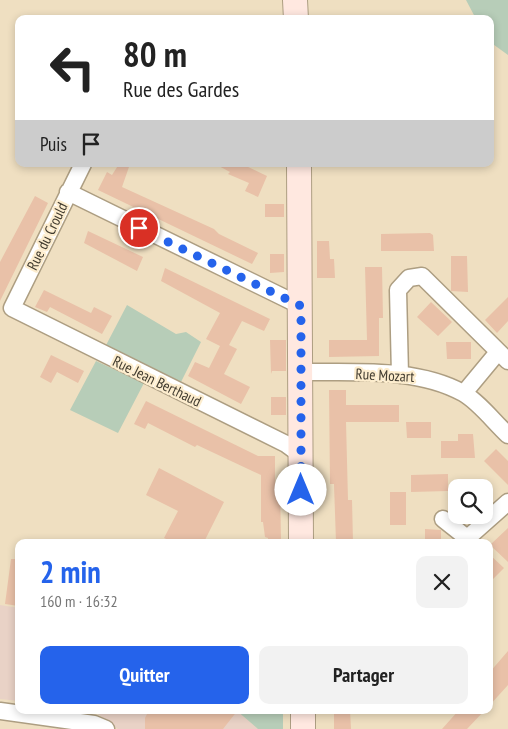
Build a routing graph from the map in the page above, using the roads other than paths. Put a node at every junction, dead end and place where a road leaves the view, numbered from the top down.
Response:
1 (295, 0) edge
2 (296, 15) edge
3 (81, 167) edge
4 (299, 167) edge
5 (68, 192) junction
6 (301, 306) junction
7 (12, 308) joint
8 (503, 357) edge
9 (302, 372) junction
10 (400, 375) junction
11 (464, 394) junction
12 (508, 435) edge
13 (301, 455) junction
14 (508, 502) edge
15 (443, 519) dead end
16 (301, 539) edge
17 (464, 539) edge
18 (466, 539) edge
19 (0, 711) edge
20 (15, 713) edge
21 (18, 714) edge
22 (303, 714) edge
23 (97, 727) edge
24 (303, 729) edge

1 - 2 street
3 - 5 street, Rue du Crould
4 - 6 street
5 - 6 street
5 - 7 street, Rue du Crould
6 - 9 street
7 - 13 street, Rue Jean Berthaud
8 - 10 street
8 - 11 street
9 - 10 street, Rue Mozart
9 - 13 street
10 - 11 street, Rue Mozart
11 - 12 street, Rue Mozart
13 - 16 street
14 - 18 street
15 - 17 street
19 - 20 street
21 - 23 street
22 - 24 street

